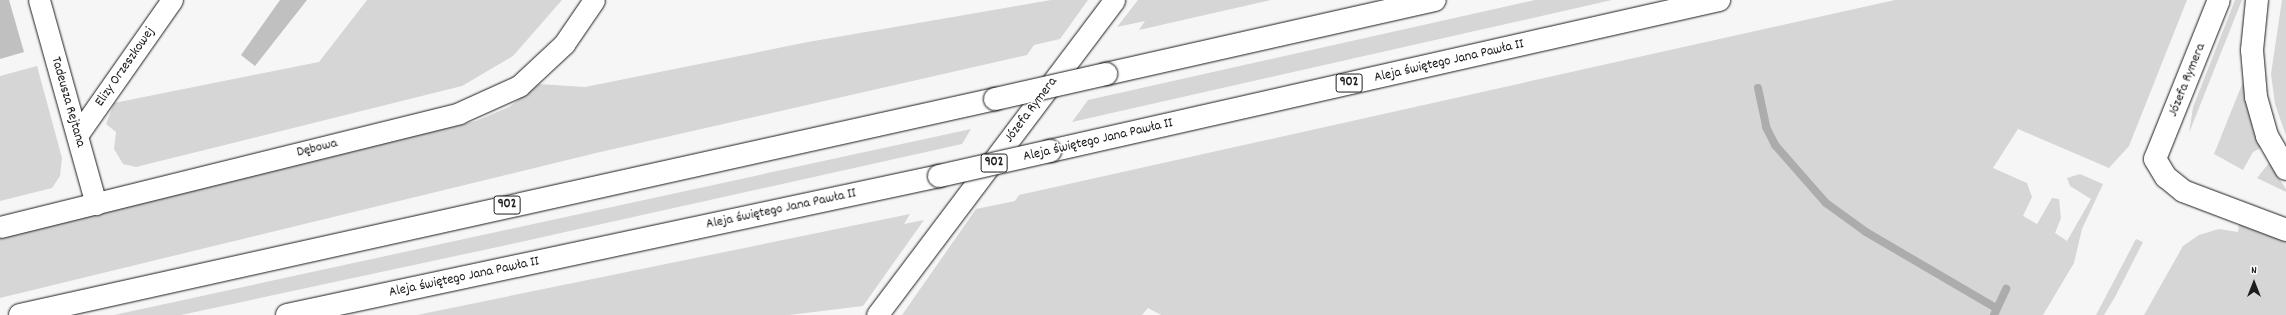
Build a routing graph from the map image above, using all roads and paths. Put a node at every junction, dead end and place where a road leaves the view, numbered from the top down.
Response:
1 (39, 0) edge
2 (172, 0) edge
3 (594, 0) edge
4 (1114, 0) edge
5 (1435, 0) edge
6 (1719, 0) edge
7 (2219, 0) edge
8 (2257, 0) edge
9 (78, 134) junction
10 (2286, 169) edge
11 (96, 204) junction
12 (0, 227) edge
13 (2286, 230) edge
14 (20, 315) edge
15 (287, 315) edge
16 (877, 315) edge

1 - 9 street, Tadeusza Rejtana
2 - 9 street, Elizy Orzeszkowej
3 - 11 street, Dębowa
4 - 16 street, Józefa Rymera
5 - 14 main road, 902, bridge
6 - 15 main road, Aleja świętego Jana Pawła II / 902, bridge
7 - 13 main road, Józefa Rymera
8 - 10 main road
9 - 11 street, Tadeusza Rejtana
11 - 12 street, Dębowa

